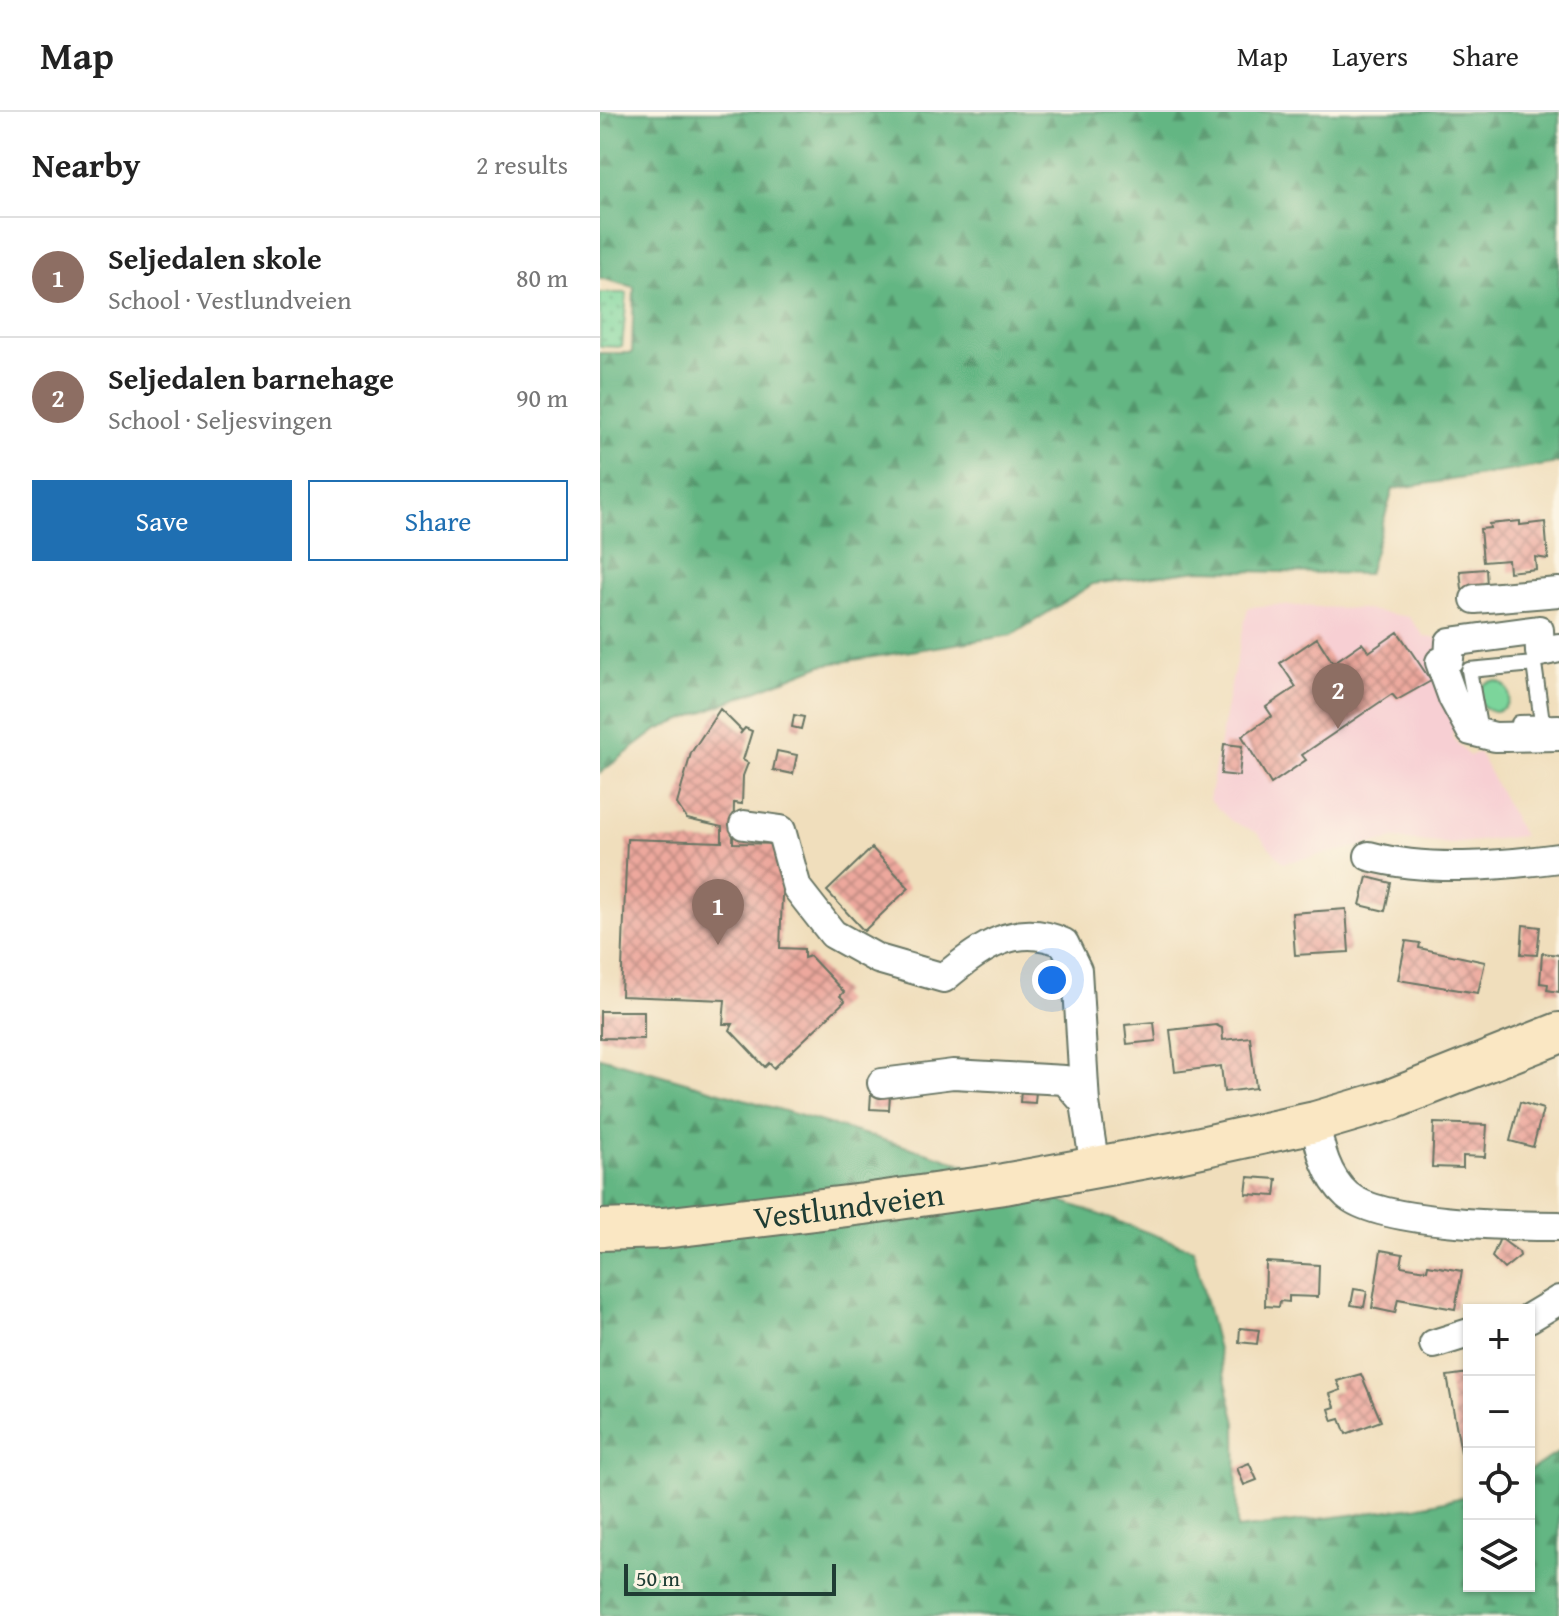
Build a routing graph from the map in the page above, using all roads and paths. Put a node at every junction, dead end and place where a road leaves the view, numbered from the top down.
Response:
1 (1559, 592) edge
2 (1475, 599) dead end
3 (1559, 648) edge
4 (1559, 722) edge
5 (1550, 729) edge
6 (744, 825) dead end
7 (1369, 856) dead end
8 (1559, 858) edge
9 (1559, 1033) edge
10 (882, 1083) dead end
11 (1085, 1103) junction
12 (1315, 1122) junction
13 (1095, 1168) junction
14 (1559, 1226) edge
15 (600, 1230) edge
16 (1559, 1300) edge
17 (1535, 1314) edge
18 (1463, 1335) edge
19 (1434, 1344) dead end

1 - 2 street
3 - 5 street
4 - 5 lane
5 - 5 lane
6 - 11 street
7 - 8 street
9 - 12 main road, Vestlundveien
10 - 11 street
11 - 13 street
12 - 13 main road, Vestlundveien
12 - 14 street
13 - 15 main road, Vestlundveien
16 - 17 street
18 - 19 street

